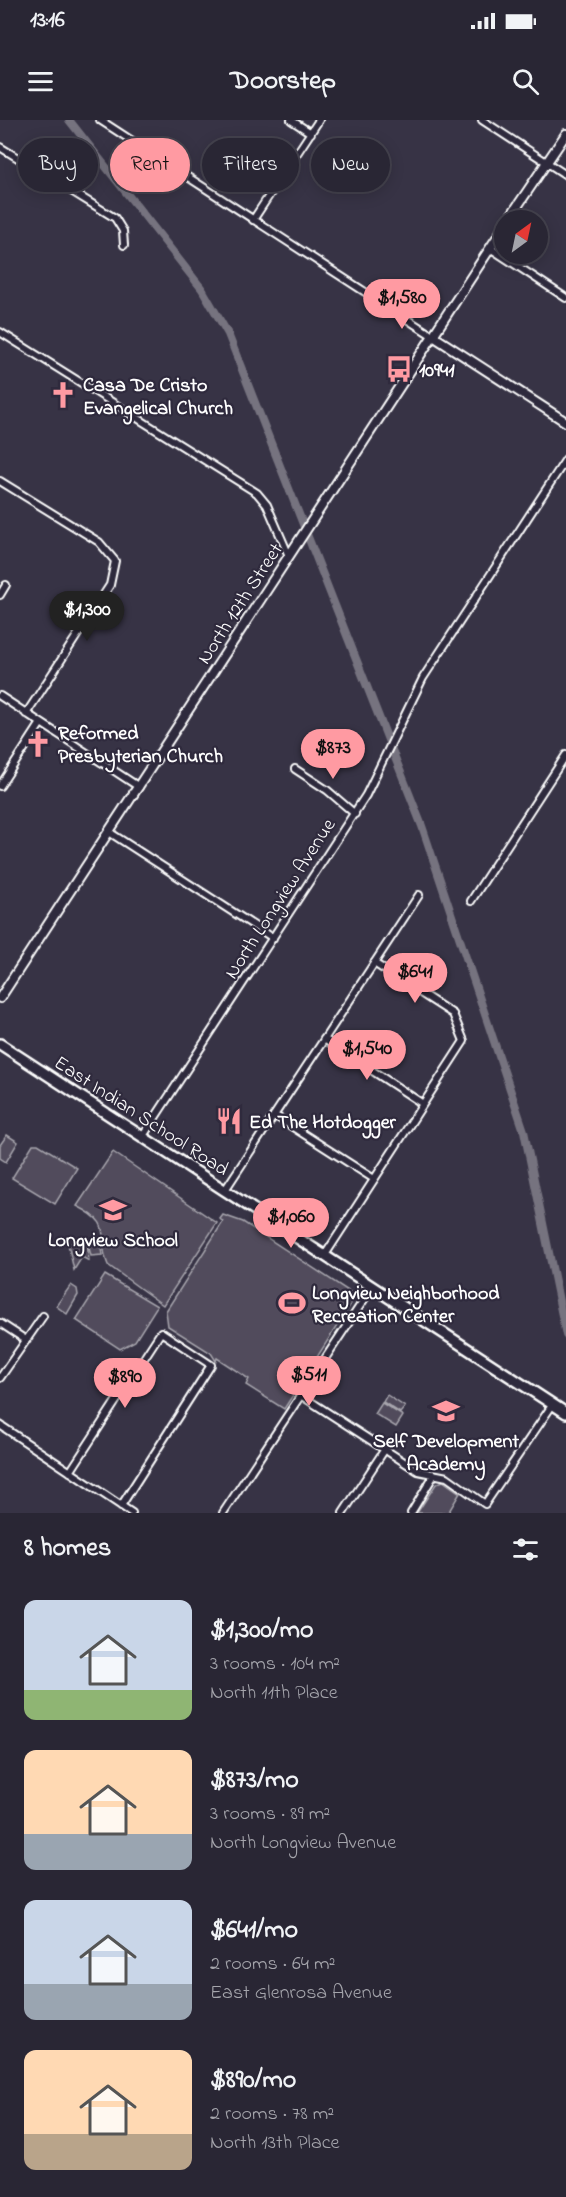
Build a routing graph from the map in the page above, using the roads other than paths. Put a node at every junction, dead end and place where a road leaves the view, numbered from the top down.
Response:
1 (100, 120) edge
2 (291, 120) edge
3 (319, 120) edge
4 (482, 120) edge
5 (311, 133) junction
6 (566, 134) edge
7 (0, 147) edge
8 (547, 162) junction
9 (566, 175) edge
10 (515, 210) edge
11 (254, 220) junction
12 (494, 242) edge
13 (124, 245) dead end
14 (490, 248) junction
15 (566, 298) edge
16 (0, 332) edge
17 (433, 336) junction
18 (566, 422) edge
19 (566, 459) edge
20 (0, 481) edge
21 (289, 556) junction
22 (6, 585) dead end
23 (0, 595) edge
24 (0, 696) edge
25 (26, 714) junction
26 (41, 723) junction
27 (566, 754) edge
28 (295, 769) dead end
29 (0, 786) edge
30 (139, 787) junction
31 (354, 814) junction
32 (109, 832) junction
33 (419, 895) dead end
34 (471, 901) dead end
35 (273, 938) junction
36 (374, 963) junction
37 (0, 998) edge
38 (324, 1039) junction
39 (0, 1044) edge
40 (423, 1104) junction
41 (274, 1115) junction
42 (144, 1136) junction
43 (374, 1179) junction
44 (225, 1190) junction
45 (325, 1255) junction
46 (373, 1286) junction
47 (43, 1316) dead end
48 (0, 1323) edge
49 (26, 1340) junction
50 (0, 1378) edge
51 (302, 1396) junction
52 (553, 1404) junction
53 (566, 1413) edge
54 (0, 1425) edge
55 (385, 1449) junction
56 (70, 1472) junction
57 (434, 1475) junction
58 (121, 1506) junction
59 (132, 1513) edge
60 (223, 1513) edge
61 (343, 1513) edge
62 (411, 1513) edge

1 - 11 street
2 - 5 street
3 - 5 street
4 - 8 street
5 - 11 street
6 - 8 street
7 - 13 street
8 - 9 street
8 - 10 street
11 - 17 street
12 - 14 street, North 12th Street
14 - 15 street
14 - 17 street, North 12th Street
16 - 21 street
17 - 18 street
17 - 21 street, North 12th Street
19 - 31 street, North Longview Avenue
20 - 25 street
21 - 30 street, North 12th Street
22 - 23 street
24 - 25 street
25 - 26 street
26 - 29 street
26 - 30 street
27 - 34 street
28 - 31 street
30 - 32 street, North 12th Street
31 - 35 street, North Longview Avenue
32 - 35 street
32 - 37 street, North 12th Street
33 - 36 street
35 - 42 street, North Longview Avenue
36 - 38 street
36 - 40 street
38 - 40 street
38 - 41 street
39 - 42 main road, East Indian School Road
40 - 43 street
41 - 43 street
41 - 44 street
42 - 44 main road, East Indian School Road
43 - 45 street
44 - 45 main road, East Indian School Road
45 - 46 main road, East Indian School Road
46 - 51 street
46 - 52 main road, East Indian School Road
47 - 49 street
48 - 49 street
49 - 50 street
51 - 55 street
51 - 60 street
52 - 53 main road, East Indian School Road
52 - 57 street
54 - 56 street
55 - 57 street
55 - 61 street
56 - 58 street
56 - 58 street
57 - 62 street
58 - 59 street

